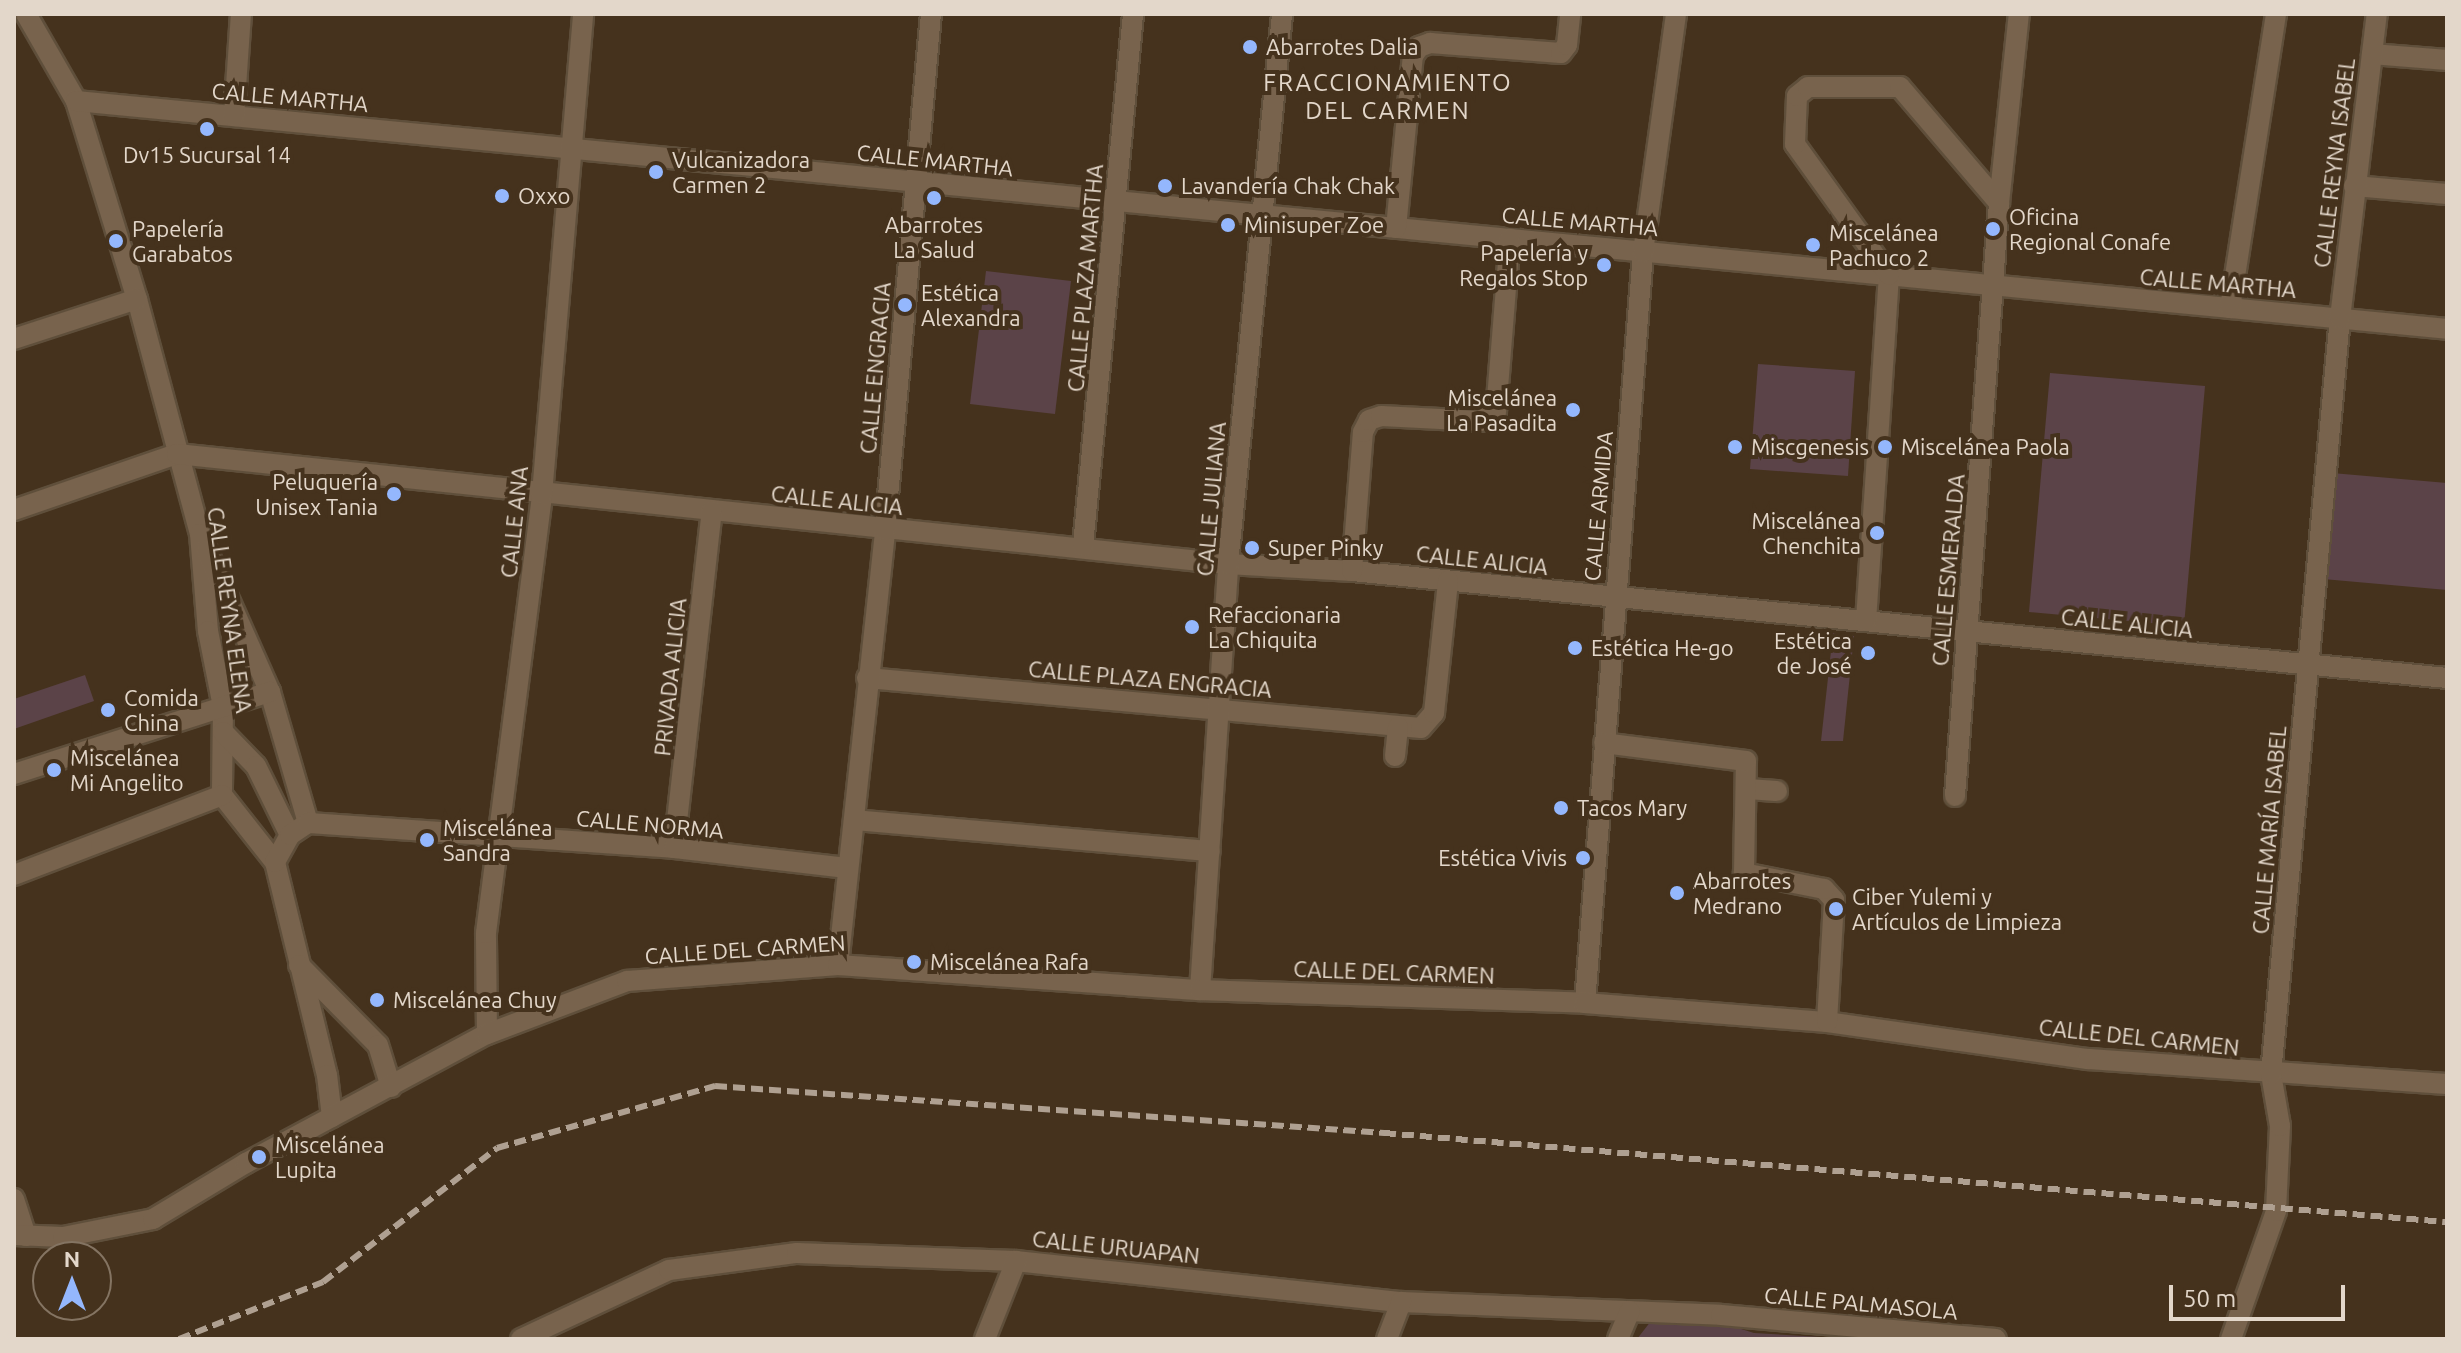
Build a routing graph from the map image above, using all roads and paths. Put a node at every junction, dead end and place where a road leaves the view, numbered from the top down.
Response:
1 (26, 14) edge
2 (241, 14) edge
3 (583, 14) edge
4 (931, 14) edge
5 (1133, 14) edge
6 (1282, 14) edge
7 (1570, 14) edge
8 (1676, 14) edge
9 (2019, 14) edge
10 (2276, 14) edge
11 (2377, 14) edge
12 (2372, 54) junction
13 (2447, 60) edge
14 (76, 101) junction
15 (234, 116) junction
16 (569, 148) junction
17 (915, 182) junction
18 (2354, 186) junction
19 (2447, 194) edge
20 (1117, 201) junction
21 (1999, 203) junction
22 (1262, 215) junction
23 (1396, 228) junction
24 (1510, 239) junction
25 (1643, 252) junction
26 (1889, 275) junction
27 (1995, 285) junction
28 (137, 299) junction
29 (2230, 308) junction
30 (2340, 318) junction
31 (2447, 329) edge
32 (14, 339) edge
33 (177, 454) junction
34 (542, 494) junction
35 (14, 510) edge
36 (712, 511) junction
37 (885, 530) junction
38 (200, 534) junction
39 (1083, 546) junction
40 (1228, 564) junction
41 (1352, 571) junction
42 (1448, 581) junction
43 (1615, 597) junction
44 (1866, 621) junction
45 (1966, 630) junction
46 (2308, 667) junction
47 (867, 678) junction
48 (2447, 678) edge
49 (270, 692) junction
50 (223, 707) junction
51 (1220, 708) junction
52 (1398, 727) junction
53 (223, 732) junction
54 (1604, 743) junction
55 (1395, 756) dead end
56 (14, 774) edge
57 (1747, 789) junction
58 (1777, 791) dead end
59 (222, 795) junction
60 (1955, 796) dead end
61 (854, 820) junction
62 (308, 823) junction
63 (290, 835) junction
64 (501, 836) junction
65 (674, 848) junction
66 (1210, 851) junction
67 (275, 862) junction
68 (848, 868) junction
69 (14, 875) edge
70 (297, 963) junction
71 (838, 965) junction
72 (1200, 990) junction
73 (1585, 1003) junction
74 (1826, 1022) junction
75 (487, 1034) junction
76 (2271, 1074) junction
77 (2447, 1084) edge
78 (391, 1087) junction
79 (332, 1117) junction
80 (14, 1199) edge
81 (20, 1236) edge
82 (1016, 1261) junction
83 (1401, 1302) junction
84 (1630, 1311) junction
85 (1721, 1315) joint
86 (521, 1339) edge
87 (985, 1339) edge
88 (1387, 1339) edge
89 (1618, 1339) edge
90 (1996, 1339) edge
91 (2231, 1339) edge

1 - 14 street
2 - 15 street
3 - 16 street, CALLE ANA
4 - 17 street, CALLE ENGRACIA
5 - 20 street, CALLE PLAZA MARTHA
6 - 22 street, CALLE JULIANA
7 - 23 street
8 - 25 street, CALLE ARMIDA
9 - 21 street, CALLE ESMERALDA
10 - 29 street
11 - 12 street, CALLE REYNA ISABEL
12 - 13 street
12 - 18 street, CALLE REYNA ISABEL
14 - 15 street, CALLE MARTHA
14 - 28 street, CALLE REYNA ELENA
15 - 16 street, CALLE MARTHA
16 - 17 street, CALLE MARTHA
16 - 34 street, CALLE ANA
17 - 20 street, CALLE MARTHA
17 - 37 street, CALLE ENGRACIA
18 - 19 street
18 - 30 street, CALLE REYNA ISABEL
20 - 22 street, CALLE MARTHA
20 - 39 street, CALLE PLAZA MARTHA
21 - 26 street
21 - 27 street, CALLE ESMERALDA
22 - 23 street, CALLE MARTHA
22 - 40 street, CALLE JULIANA
23 - 24 street, CALLE MARTHA
24 - 25 street, CALLE MARTHA
24 - 41 street
25 - 26 street, CALLE MARTHA
25 - 43 street, CALLE ARMIDA
26 - 27 street, CALLE MARTHA
26 - 44 street
27 - 29 street, CALLE MARTHA
27 - 45 street, CALLE ESMERALDA
28 - 32 street
28 - 33 street, CALLE REYNA ELENA
29 - 30 street, CALLE MARTHA
30 - 31 street, CALLE MARTHA
30 - 46 street, CALLE MARÍA ISABEL
33 - 34 street, CALLE ALICIA
33 - 35 street
33 - 38 street, CALLE REYNA ELENA
34 - 36 street, CALLE ALICIA
34 - 64 street, CALLE ANA
36 - 37 street, CALLE ALICIA
36 - 65 street, PRIVADA ALICIA
37 - 39 street, CALLE ALICIA
37 - 47 street, CALLE ENGRACIA
38 - 49 street
38 - 50 street, CALLE REYNA ELENA
39 - 40 street, CALLE ALICIA
40 - 41 street, CALLE ALICIA
40 - 51 street, CALLE JULIANA
41 - 42 street, CALLE ALICIA
42 - 43 street, CALLE ALICIA
42 - 52 street, CALLE PLAZA ENGRACIA
43 - 44 street, CALLE ALICIA
43 - 54 street, CALLE ARMIDA
44 - 45 street, CALLE ALICIA
45 - 46 street, CALLE ALICIA
45 - 60 street, CALLE ESMERALDA
46 - 48 street, CALLE ALICIA
46 - 76 street, CALLE MARÍA ISABEL
47 - 51 street, CALLE PLAZA ENGRACIA
47 - 61 street, CALLE ENGRACIA
49 - 50 street
49 - 62 street
50 - 53 street, CALLE REYNA ELENA
50 - 56 street
51 - 52 street, CALLE PLAZA ENGRACIA
51 - 66 street, CALLE JULIANA
52 - 55 street
53 - 59 street, CALLE REYNA ELENA
53 - 63 street
54 - 57 street
54 - 73 street, CALLE ARMIDA
57 - 58 street
57 - 74 street
59 - 67 street
59 - 69 street
61 - 66 street
61 - 68 street, CALLE ENGRACIA
62 - 63 street
62 - 64 street, CALLE NORMA
63 - 67 street
64 - 65 street, CALLE NORMA
64 - 75 street, CALLE ANA
65 - 68 street, CALLE NORMA
66 - 72 street, CALLE JULIANA
67 - 70 street
68 - 71 street, CALLE ENGRACIA
70 - 78 street
70 - 79 street
71 - 72 street, CALLE DEL CARMEN
71 - 75 street, CALLE DEL CARMEN
72 - 73 street, CALLE DEL CARMEN
73 - 74 street, CALLE DEL CARMEN
74 - 76 street, CALLE DEL CARMEN
75 - 78 street, CALLE DEL CARMEN
76 - 77 street, CALLE DEL CARMEN
76 - 91 street, CALLE MARÍA ISABEL
78 - 79 street, CALLE DEL CARMEN
79 - 81 street, CALLE DEL CARMEN
80 - 81 street
82 - 83 street, CALLE URUAPAN
82 - 86 street, CALLE URUAPAN
82 - 87 street
83 - 84 street, CALLE URUAPAN
83 - 88 street
84 - 85 street, CALLE URUAPAN
84 - 89 street
85 - 90 street, CALLE PALMASOLA

